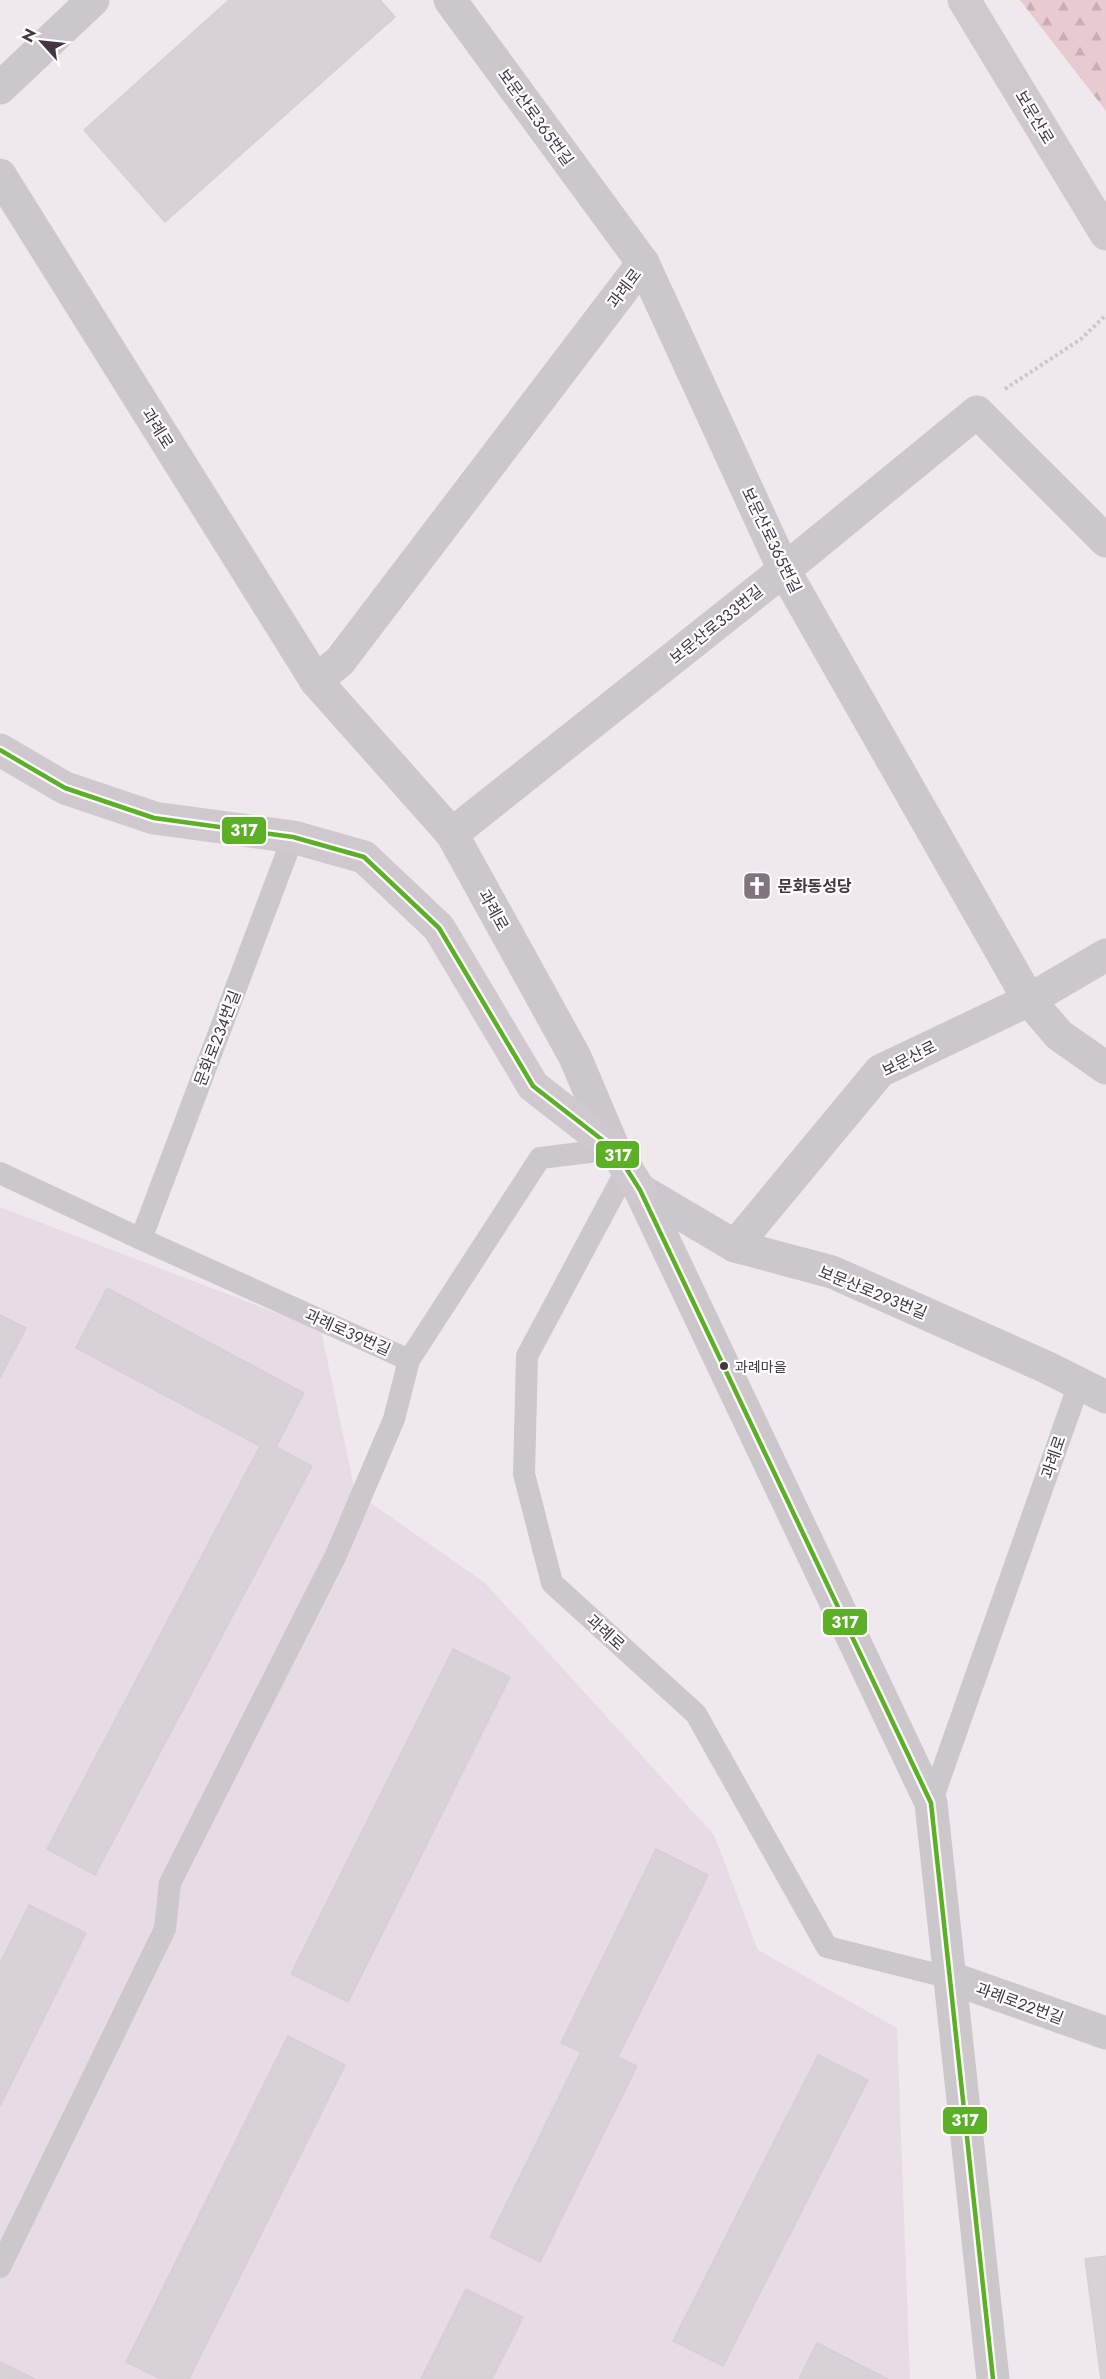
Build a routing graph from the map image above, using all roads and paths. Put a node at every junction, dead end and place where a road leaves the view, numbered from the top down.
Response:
1 (93, 0) edge
2 (450, 0) edge
3 (964, 0) edge
4 (0, 88) edge
5 (0, 175) edge
6 (1106, 234) edge
7 (643, 263) junction
8 (1106, 315) edge
9 (989, 402) junction
10 (1106, 541) edge
11 (784, 570) junction
12 (316, 681) junction
13 (0, 750) edge
14 (452, 834) junction
15 (293, 837) junction
16 (1106, 955) edge
17 (1029, 1000) junction
18 (1106, 1068) edge
19 (627, 1169) junction
20 (0, 1173) edge
21 (141, 1239) junction
22 (735, 1246) junction
23 (409, 1360) junction
24 (1093, 1390) edge
25 (931, 1803) junction
26 (951, 1978) junction
27 (1100, 2023) edge
28 (0, 2267) edge
29 (993, 2379) edge

1 - 4 street
2 - 7 street, 보문산로365번길
3 - 6 main road, 보문산로
5 - 12 street, 과례로
7 - 11 street, 보문산로365번길
7 - 12 street, 과례로
8 - 9 path
9 - 10 street
9 - 11 street, 보문산로333번길
11 - 14 street, 보문산로333번길
11 - 17 street, 보문산로365번길
12 - 14 street, 과례로
13 - 15 main road
14 - 19 street, 과례로
15 - 19 main road
15 - 21 lane, 문화로234번길
16 - 17 street, 보문산로
17 - 18 street, 보문산로365번길
17 - 22 street, 보문산로
19 - 22 street, 보문산로293번길
19 - 23 lane, 과례로39번길
19 - 25 street, 과례로
19 - 26 lane, 과례로
20 - 21 lane, 과례로39번길
21 - 23 lane, 과례로39번길
22 - 24 street, 보문산로293번길
23 - 28 lane
24 - 25 lane, 과례로
25 - 26 street, 과례로
26 - 27 street, 과례로22번길
26 - 29 street, 과례로

